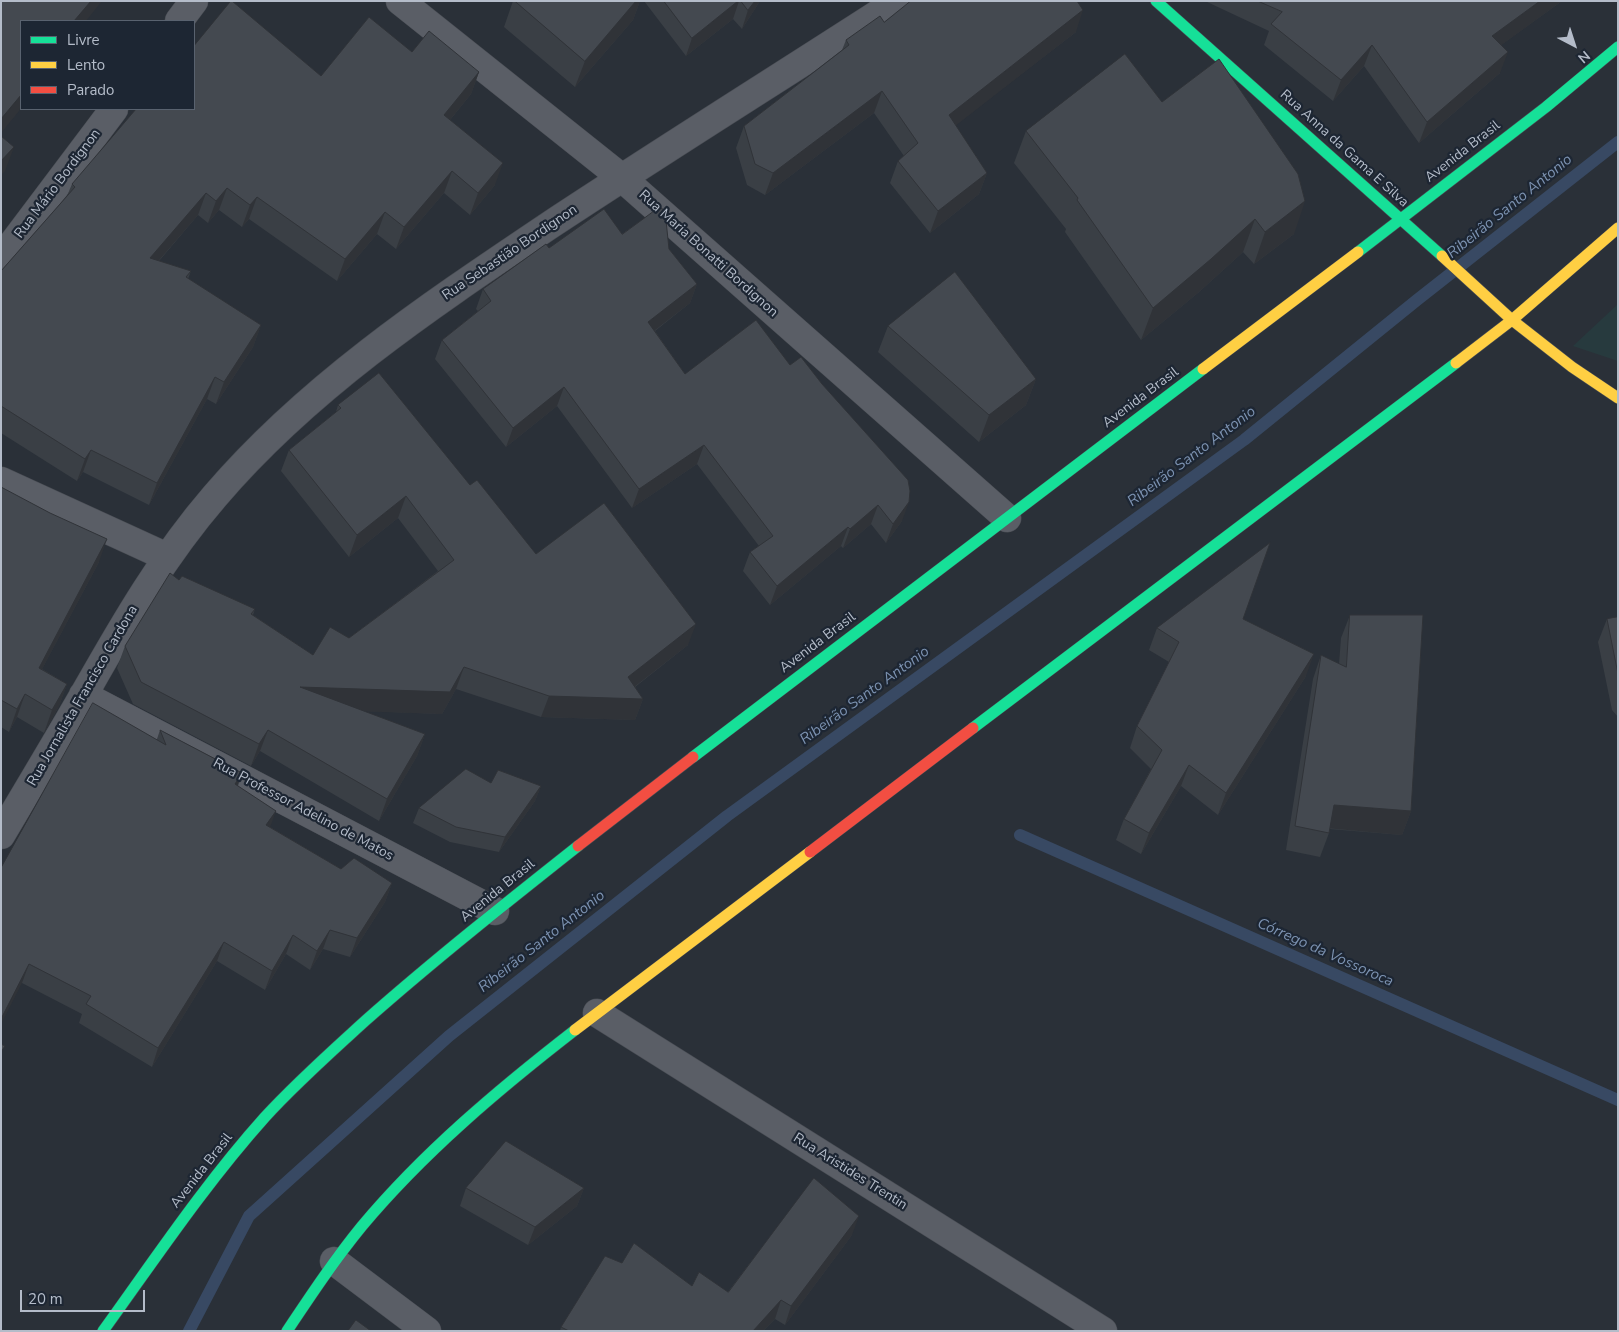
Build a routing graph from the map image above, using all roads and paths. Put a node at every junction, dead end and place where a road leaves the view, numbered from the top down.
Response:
1 (194, 1) edge
2 (400, 1) edge
3 (898, 1) edge
4 (1156, 1) edge
5 (180, 20) edge
6 (1618, 47) edge
7 (113, 110) edge
8 (622, 178) junction
9 (1401, 219) junction
10 (1618, 228) edge
11 (1, 260) edge
12 (1512, 320) junction
13 (1618, 398) edge
14 (1, 481) edge
15 (1006, 518) junction
16 (167, 557) junction
17 (83, 695) junction
18 (1, 835) edge
19 (495, 911) junction
20 (597, 1013) junction
21 (334, 1261) junction
22 (103, 1331) edge
23 (287, 1331) edge
24 (427, 1331) edge
25 (1103, 1331) edge

1 - 5 street
2 - 8 street, Rua Maria Bonatti Bordignon
3 - 8 street, Rua Sebastião Bordignon
4 - 9 main road, Rua Anna da Gama E Silva
6 - 9 main road, Avenida Brasil
7 - 11 street, Rua Mário Bordignon
8 - 15 street, Rua Maria Bonatti Bordignon
8 - 16 street, Rua Sebastião Bordignon
9 - 12 main road, Rua Anna da Gama E Silva
9 - 15 main road, Avenida Brasil
10 - 12 main road
12 - 13 main road, Rua Anna da Gama E Silva
12 - 20 main road
14 - 16 street
15 - 19 main road, Avenida Brasil
16 - 17 street, Rua Jornalista Francisco Cardona
17 - 18 street, Rua Jornalista Francisco Cardona
17 - 19 street, Rua Professor Adelino de Matos
19 - 22 main road, Avenida Brasil
20 - 21 main road
20 - 25 street, Rua Aristides Trentin
21 - 23 main road
21 - 24 street

